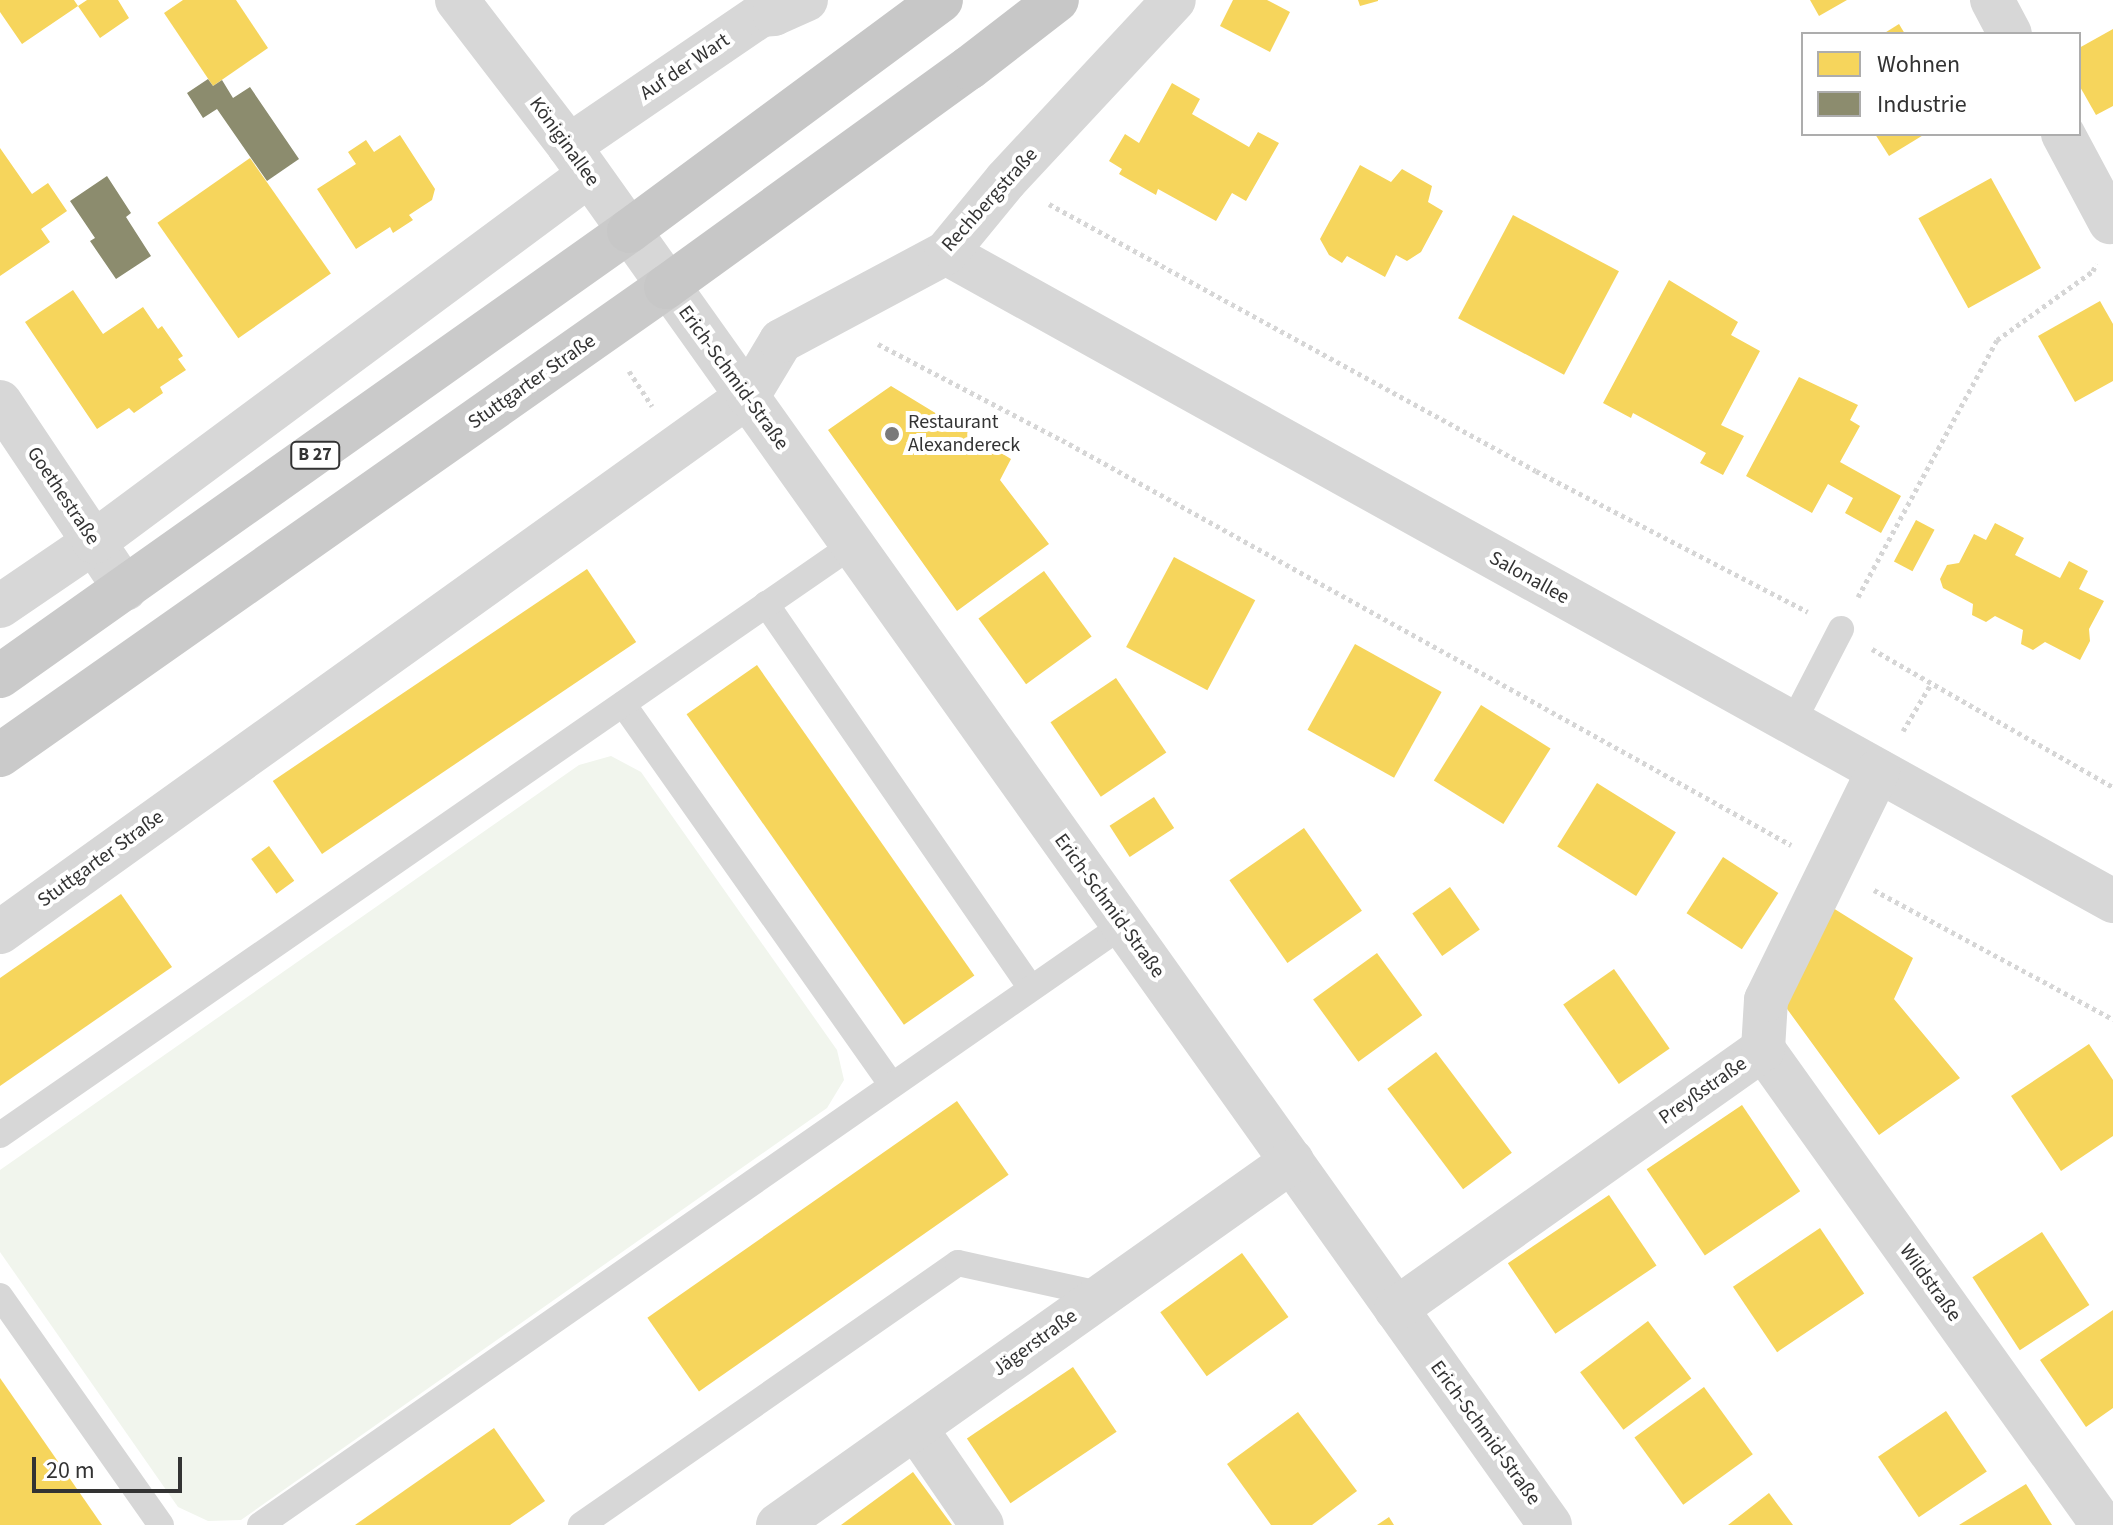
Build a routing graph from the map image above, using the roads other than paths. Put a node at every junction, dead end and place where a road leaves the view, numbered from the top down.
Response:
1 (457, 0) edge
2 (806, 0) edge
3 (941, 0) edge
4 (1057, 0) edge
5 (1174, 0) edge
6 (1992, 0) edge
7 (2009, 32) edge
8 (2064, 136) edge
9 (579, 160) junction
10 (2111, 224) edge
11 (629, 231) junction
12 (946, 253) junction
13 (666, 287) junction
14 (748, 396) junction
15 (0, 402) edge
16 (94, 542) junction
17 (851, 546) junction
18 (125, 589) junction
19 (766, 604) junction
20 (0, 606) edge
21 (1841, 629) road end
22 (0, 676) edge
23 (623, 704) junction
24 (1792, 724) junction
25 (0, 755) edge
26 (1878, 771) junction
27 (2113, 901) edge
28 (1123, 925) junction
29 (0, 932) edge
30 (1031, 988) junction
31 (1763, 1049) junction
32 (891, 1084) junction
33 (0, 1135) edge
34 (1292, 1161) junction
35 (1103, 1295) junction
36 (0, 1296) edge
37 (1396, 1309) junction
38 (916, 1429) junction
39 (2097, 1517) dead end
40 (161, 1525) edge
41 (260, 1525) edge
42 (581, 1525) edge
43 (778, 1525) edge
44 (982, 1525) edge
45 (1550, 1525) edge

1 - 9 street, Königinallee
2 - 9 street, Auf der Wart
3 - 11 highway, B 27
4 - 13 highway, Stuttgarter Straße
5 - 12 street, Rechbergstraße
6 - 7 street
8 - 10 street
9 - 11 street, Königinallee
9 - 16 street
11 - 13 street, Königinallee
11 - 18 main road, B 27
12 - 14 street, Rechbergstraße
12 - 24 street, Salonallee
13 - 14 street, Erich-Schmid-Straße
13 - 25 main road, Stuttgarter Straße
14 - 17 street, Erich-Schmid-Straße
14 - 29 street, Stuttgarter Straße
15 - 16 street, Goethestraße
16 - 18 street, Goethestraße
16 - 20 street
17 - 19 lane
17 - 28 street, Erich-Schmid-Straße
18 - 22 main road, B 27
19 - 23 lane
19 - 30 lane
21 - 24 lane
23 - 32 lane
23 - 33 lane
24 - 26 street, Salonallee
26 - 27 street, Salonallee
26 - 31 street, Preyßstraße
28 - 30 lane
28 - 34 street, Erich-Schmid-Straße
30 - 32 lane
31 - 37 street, Preyßstraße
31 - 39 street, Wildstraße
32 - 41 lane
34 - 35 street, Jägerstraße
34 - 37 street, Erich-Schmid-Straße
35 - 38 street, Jägerstraße
35 - 42 lane
36 - 40 lane
37 - 45 street, Erich-Schmid-Straße
38 - 43 street, Jägerstraße
38 - 44 street

